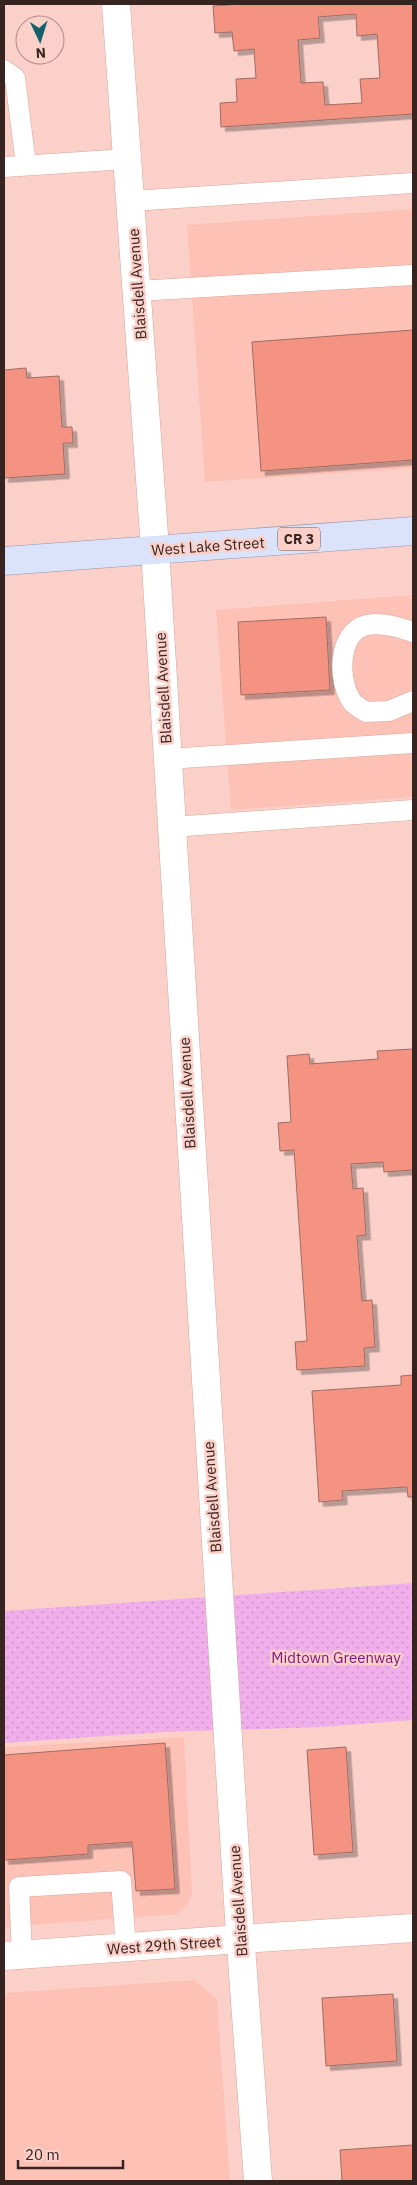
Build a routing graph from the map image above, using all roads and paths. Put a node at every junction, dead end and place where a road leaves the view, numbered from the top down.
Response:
1 (116, 4) edge
2 (4, 70) edge
3 (127, 159) junction
4 (26, 165) junction
5 (4, 167) edge
6 (413, 183) edge
7 (131, 201) junction
8 (413, 275) edge
9 (137, 291) junction
10 (413, 531) edge
11 (155, 550) junction
12 (4, 561) edge
13 (413, 632) edge
14 (413, 701) edge
15 (413, 743) edge
16 (167, 759) junction
17 (413, 810) edge
18 (172, 827) junction
19 (413, 1928) edge
20 (240, 1939) junction
21 (126, 1948) junction
22 (13, 1956) edge
23 (258, 2181) edge

1 - 3 street, Blaisdell Avenue
2 - 4 lane
3 - 4 lane
3 - 7 street, Blaisdell Avenue
4 - 5 lane
6 - 7 lane
7 - 9 street, Blaisdell Avenue
8 - 9 lane
9 - 11 street, Blaisdell Avenue
10 - 11 main road, West Lake Street / CR 3
11 - 12 main road, West Lake Street / CR 3
11 - 16 street, Blaisdell Avenue
13 - 14 lane
15 - 16 lane
16 - 18 street, Blaisdell Avenue
17 - 18 lane
18 - 20 street, Blaisdell Avenue
19 - 20 street, West 29th Street
20 - 21 street, West 29th Street
20 - 23 street, Blaisdell Avenue
21 - 22 street, West 29th Street
21 - 22 lane

